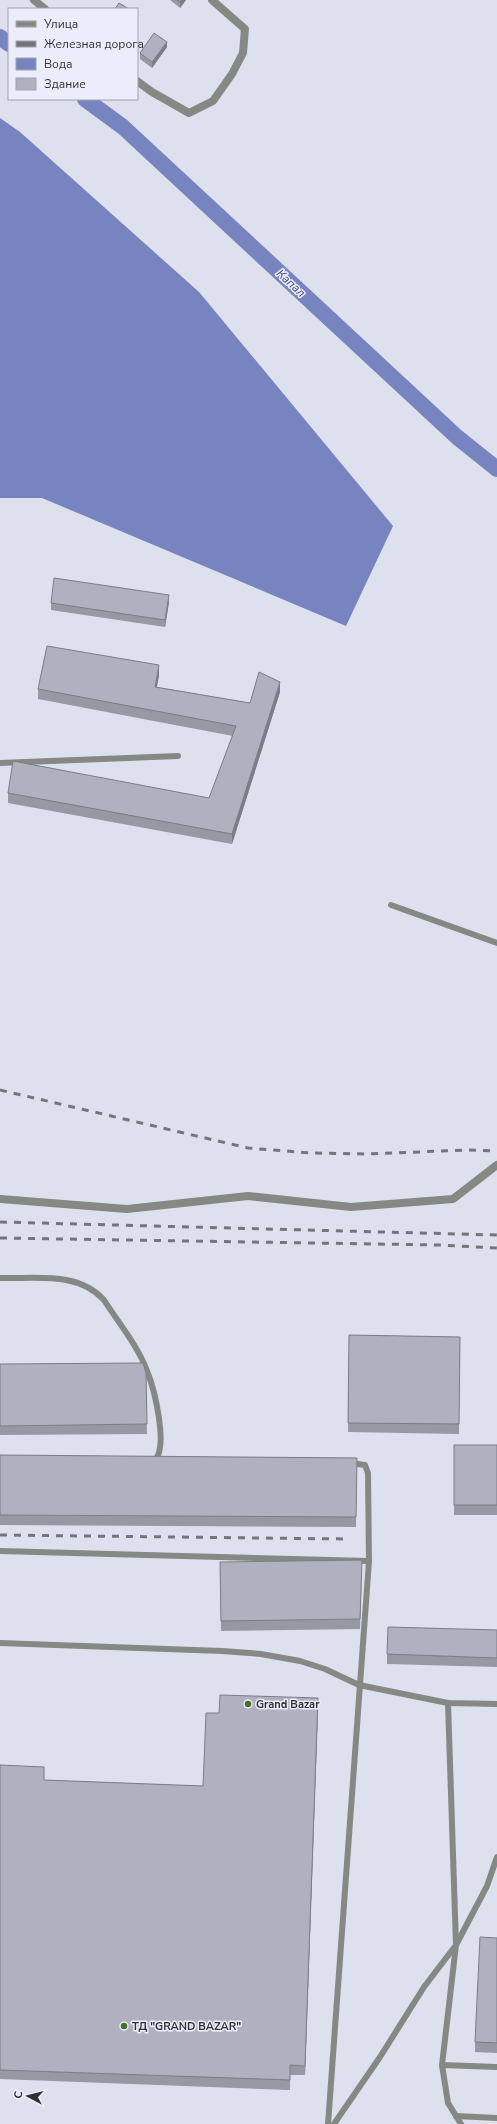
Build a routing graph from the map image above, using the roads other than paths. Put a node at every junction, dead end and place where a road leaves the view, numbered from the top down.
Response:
1 (34, 0) edge
2 (212, 0) edge
3 (44, 8) edge
4 (138, 82) edge
5 (178, 756) dead end
6 (0, 762) edge
7 (391, 904) dead end
8 (497, 944) edge
9 (497, 1165) edge
10 (0, 1199) edge
11 (0, 1278) edge
12 (158, 1459) junction
13 (165, 1459) edge
14 (146, 1463) edge
15 (344, 1463) edge
16 (0, 1551) edge
17 (369, 1561) junction
18 (0, 1643) edge
19 (359, 1685) junction
20 (448, 1703) junction
21 (497, 1704) edge
22 (497, 1857) edge
23 (456, 1945) junction
24 (442, 2065) junction
25 (497, 2066) edge
26 (456, 2116) junction
27 (497, 2118) edge
28 (328, 2124) edge
29 (334, 2124) edge
30 (461, 2124) edge

1 - 3 street
2 - 4 street
5 - 6 lane
7 - 8 lane
9 - 10 street
11 - 12 lane
12 - 13 lane
12 - 14 lane
15 - 17 lane
16 - 17 lane
17 - 19 lane
18 - 19 lane
19 - 20 lane
19 - 28 lane
20 - 21 lane
20 - 23 lane
22 - 23 lane
23 - 24 lane
23 - 29 lane
24 - 25 lane
24 - 26 lane
26 - 27 lane
26 - 30 lane

